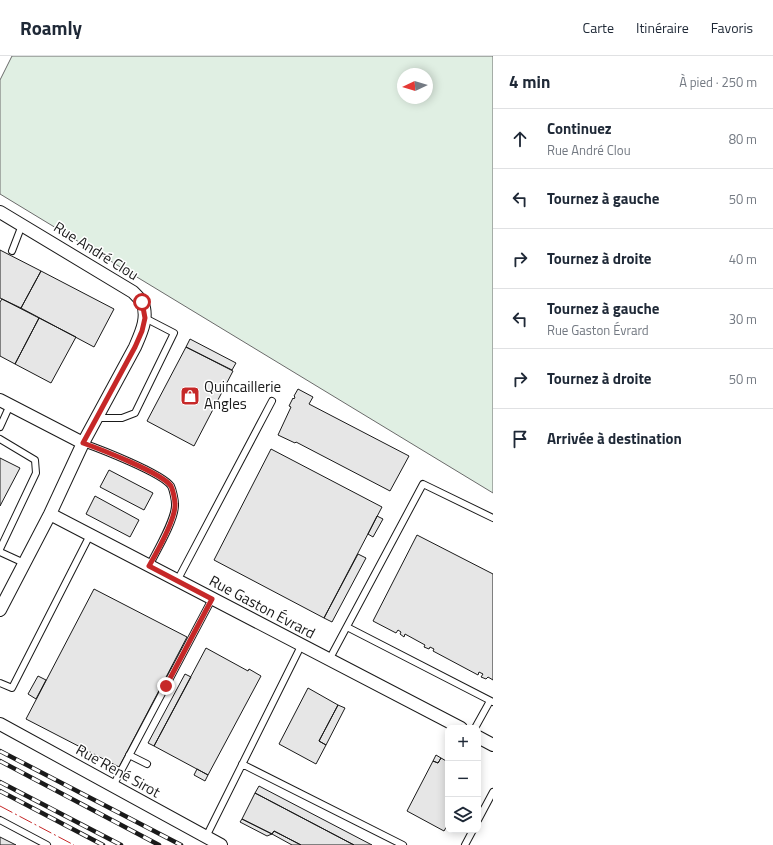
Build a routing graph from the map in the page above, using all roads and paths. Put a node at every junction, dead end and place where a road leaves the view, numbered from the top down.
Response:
1 (0, 212) edge
2 (22, 225) junction
3 (12, 251) dead end
4 (145, 318) junction
5 (272, 401) dead end
6 (5, 403) edge
7 (97, 418) junction
8 (0, 427) edge
9 (0, 439) edge
10 (83, 443) junction
11 (50, 514) junction
12 (493, 518) edge
13 (90, 535) junction
14 (0, 551) edge
15 (24, 563) junction
16 (149, 566) junction
17 (177, 581) junction
18 (212, 599) junction
19 (0, 610) edge
20 (347, 627) junction
21 (301, 646) junction
22 (329, 660) junction
23 (0, 683) edge
24 (491, 702) edge
25 (0, 724) edge
26 (455, 725) edge
27 (477, 725) edge
28 (481, 739) edge
29 (493, 745) edge
30 (129, 755) junction
31 (148, 764) dead end
32 (242, 764) junction
33 (113, 786) junction
34 (493, 792) edge
35 (481, 814) edge
36 (0, 820) edge
37 (471, 833) edge
38 (206, 837) junction
39 (47, 845) edge
40 (221, 845) edge
41 (403, 845) edge
42 (465, 845) edge

1 - 2 street, Rue André Clou
2 - 3 lane
2 - 4 street, Rue André Clou
4 - 7 street
4 - 7 lane
5 - 17 lane
6 - 8 lane
6 - 10 street
7 - 10 street
9 - 14 lane
10 - 11 street
10 - 16 lane
11 - 13 street, Rue Gaston Évrard
11 - 15 street
12 - 20 lane
13 - 16 street, Rue Gaston Évrard
13 - 23 lane
14 - 15 lane
15 - 19 street
16 - 17 street, Rue Gaston Évrard
17 - 18 street, Rue Gaston Évrard
18 - 21 street, Rue Gaston Évrard
18 - 30 lane
20 - 22 lane
20 - 24 lane
21 - 22 street, Rue Gaston Évrard
21 - 32 lane
22 - 26 street, Rue Gaston Évrard
24 - 27 lane
25 - 33 street, Rue René Sirot
28 - 29 street
30 - 31 lane
30 - 33 lane
32 - 38 lane
32 - 41 lane
33 - 38 street, Rue René Sirot
34 - 35 lane
36 - 39 lane
37 - 42 lane
38 - 40 street, Rue René Sirot

